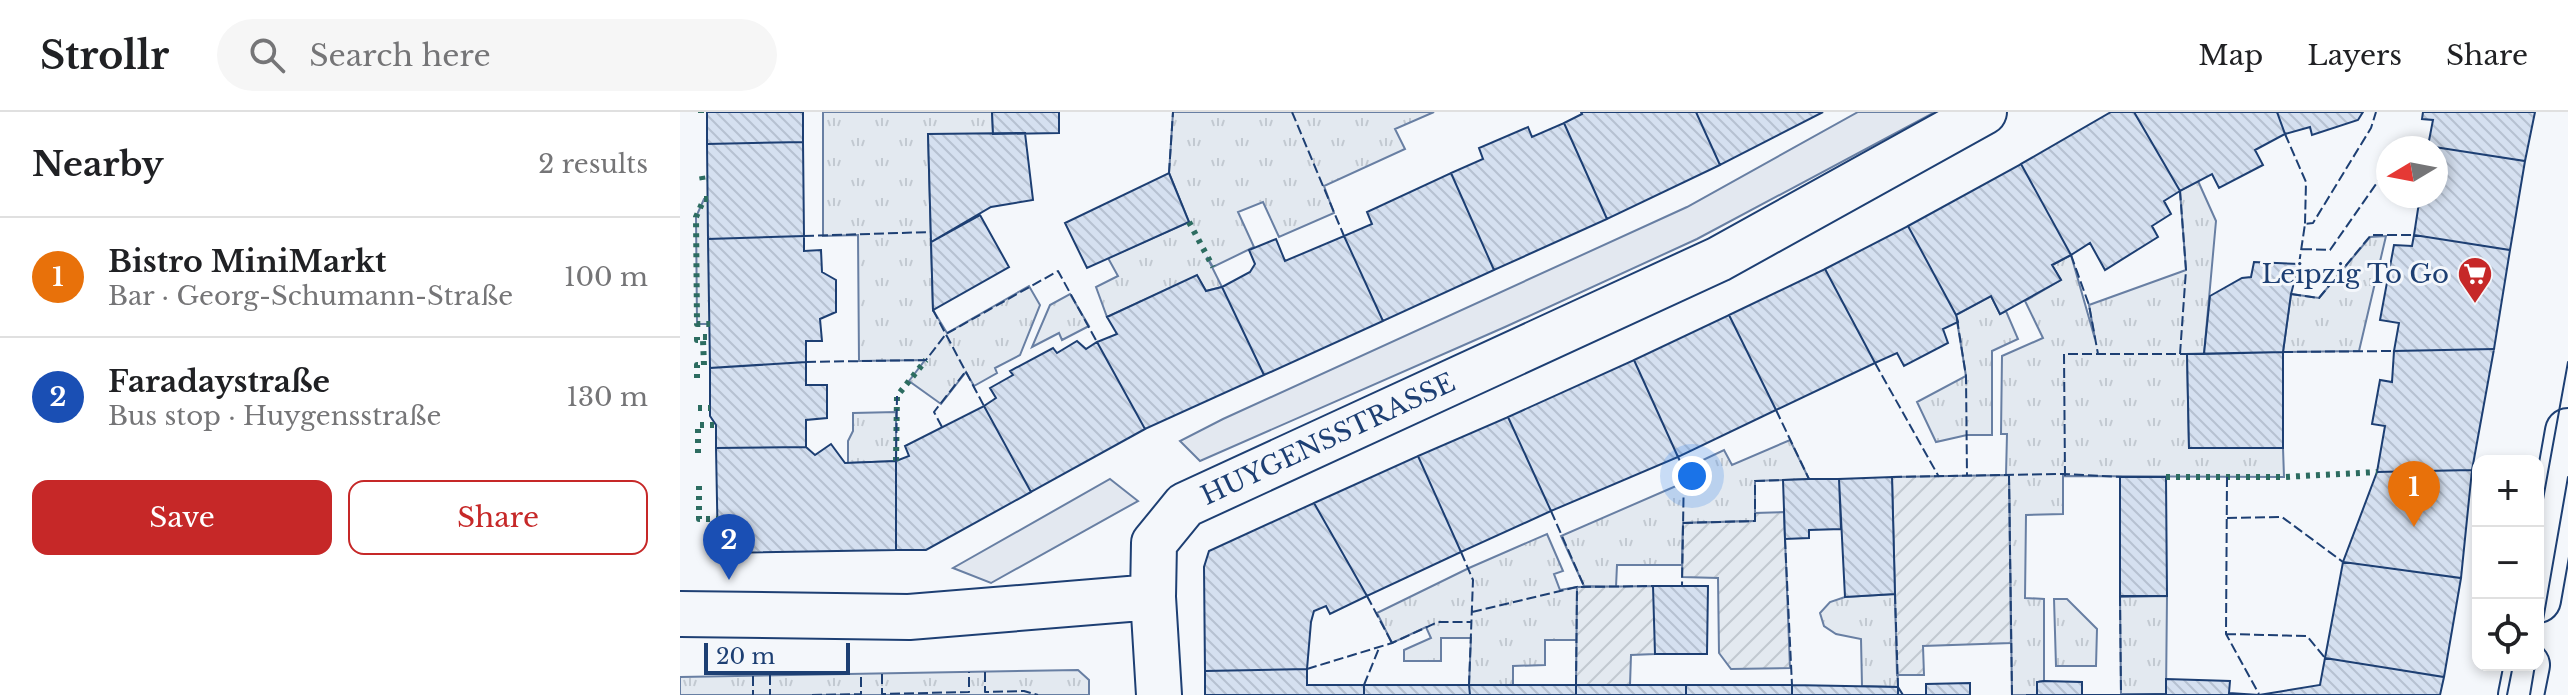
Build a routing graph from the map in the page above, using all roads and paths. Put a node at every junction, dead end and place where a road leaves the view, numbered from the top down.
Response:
1 (1984, 112) edge
2 (2568, 431) edge
3 (1153, 597) junction
4 (2538, 599) edge
5 (680, 614) edge
6 (2526, 671) edge
7 (1159, 695) edge
8 (2521, 695) edge

1 - 3 street, HUYGENSSTRASSE
2 - 4 street
3 - 5 street
3 - 7 street, HUYGENSSTRASSE
6 - 8 street

